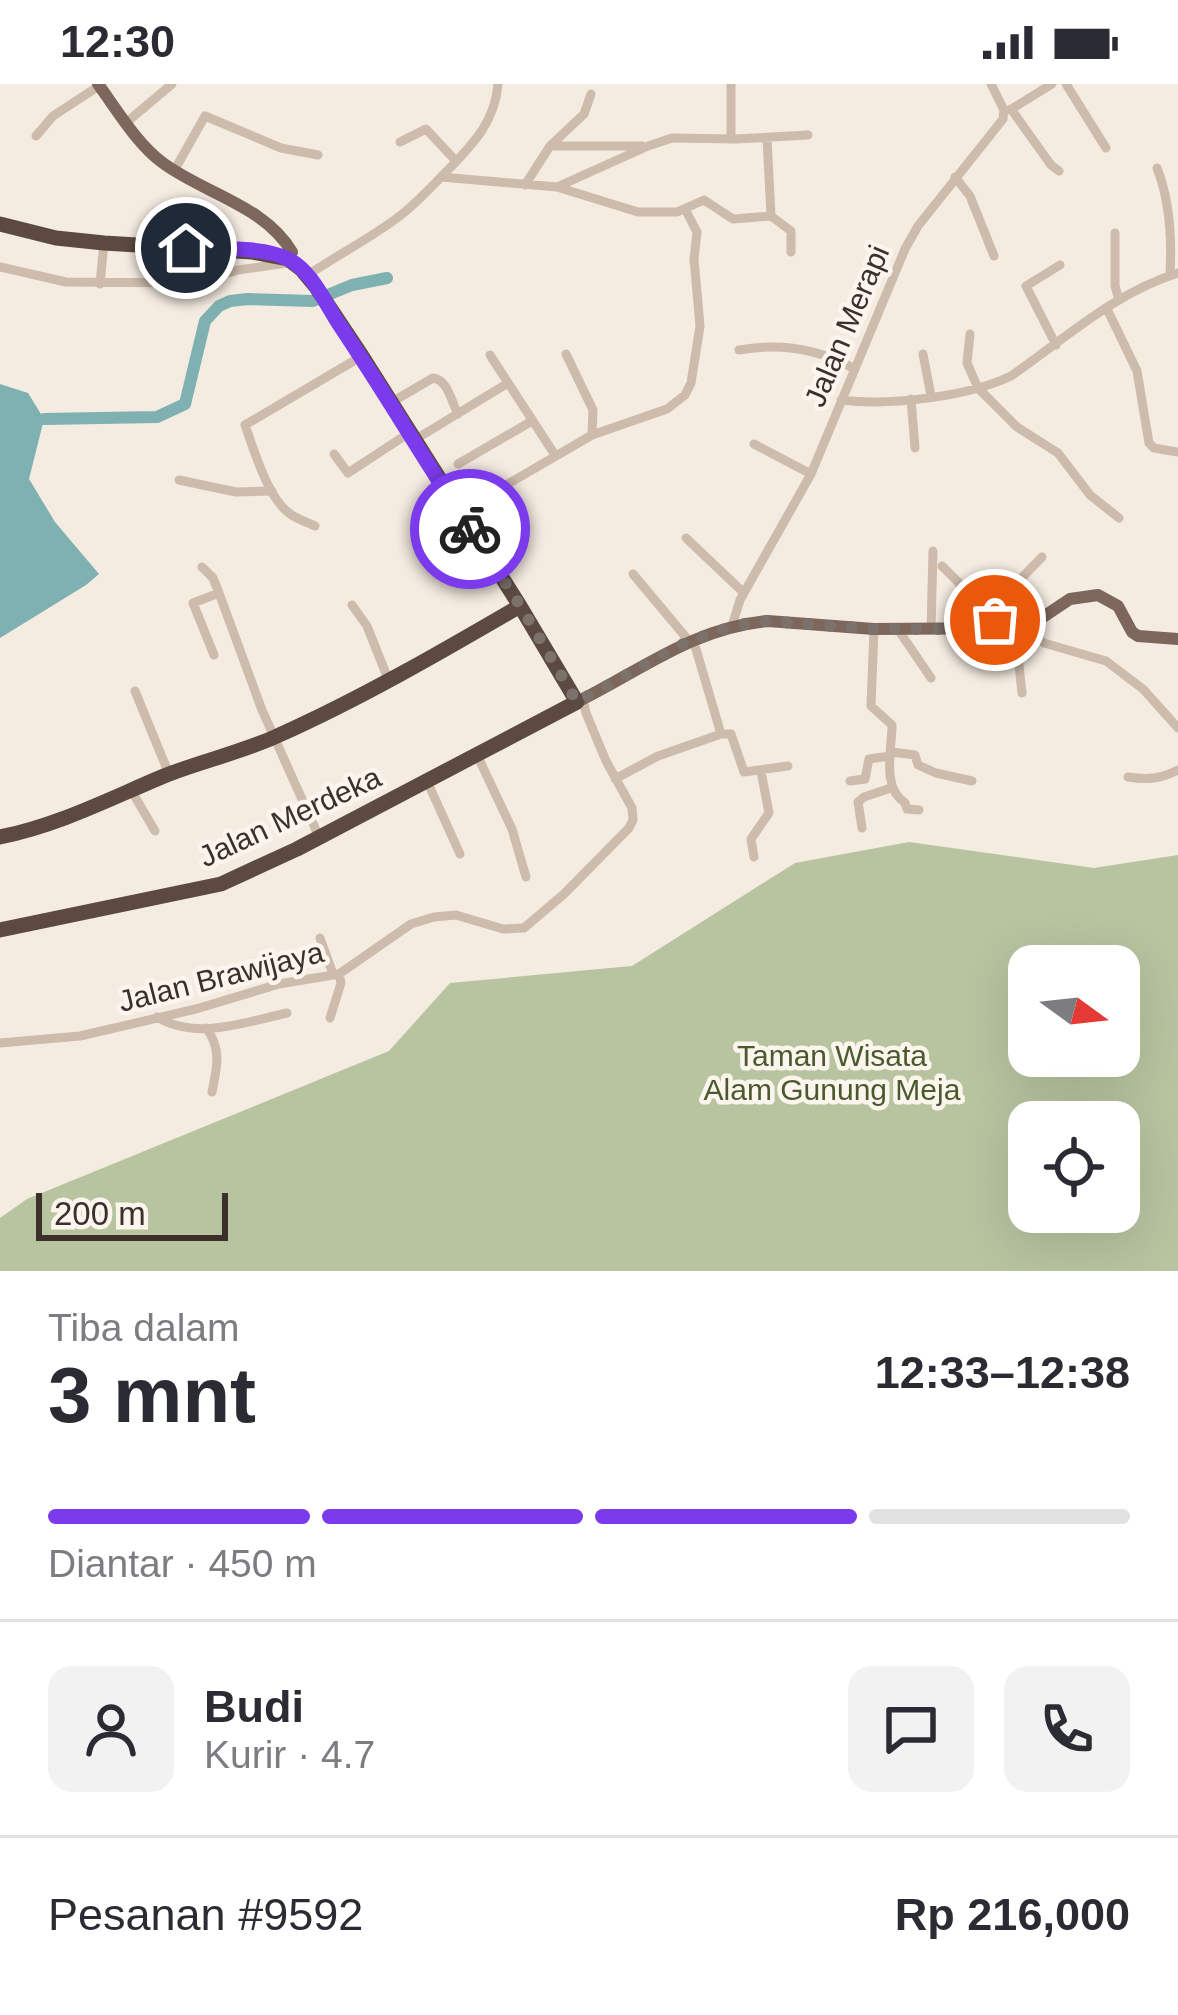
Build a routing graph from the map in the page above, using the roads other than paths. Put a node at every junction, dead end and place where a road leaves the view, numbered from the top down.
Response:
1 (172, 84) edge
2 (498, 84) edge
3 (731, 84) edge
4 (991, 84) edge
5 (1052, 84) edge
6 (1066, 84) edge
7 (98, 85) edge
8 (591, 94) dead end
9 (1008, 111) junction
10 (127, 122) junction
11 (808, 135) dead end
12 (35, 136) dead end
13 (731, 137) junction
14 (767, 138) junction
15 (400, 142) dead end
16 (550, 146) junction
17 (647, 146) junction
18 (1106, 148) dead end
19 (318, 155) dead end
20 (456, 161) junction
21 (1157, 168) dead end
22 (174, 171) junction
23 (1059, 171) dead end
24 (441, 177) junction
25 (955, 177) junction
26 (525, 184) junction
27 (557, 187) junction
28 (685, 209) junction
29 (772, 216) junction
30 (0, 221) edge
31 (268, 224) junction
32 (1115, 233) dead end
33 (104, 243) junction
34 (163, 243) junction
35 (263, 247) junction
36 (791, 252) dead end
37 (994, 256) dead end
38 (292, 257) junction
39 (1060, 265) dead end
40 (0, 267) edge
41 (1174, 274) edge
42 (318, 280) junction
43 (100, 284) junction
44 (1119, 301) junction
45 (332, 304) junction
46 (1107, 309) junction
47 (970, 334) dead end
48 (1056, 345) junction
49 (739, 350) dead end
50 (566, 354) dead end
51 (923, 354) dead end
52 (362, 356) junction
53 (490, 356) dead end
54 (854, 368) junction
55 (508, 383) junction
56 (978, 388) junction
57 (931, 395) junction
58 (397, 399) junction
59 (910, 399) junction
60 (841, 400) junction
61 (458, 414) junction
62 (532, 421) junction
63 (415, 434) junction
64 (592, 435) junction
65 (754, 444) dead end
66 (915, 448) dead end
67 (1178, 452) edge
68 (334, 454) dead end
69 (555, 455) junction
70 (458, 464) dead end
71 (811, 474) junction
72 (179, 480) dead end
73 (448, 488) junction
74 (272, 491) junction
75 (482, 499) dead end
76 (1119, 518) dead end
77 (315, 526) dead end
78 (686, 538) dead end
79 (933, 551) dead end
80 (1042, 557) dead end
81 (942, 566) dead end
82 (202, 567) dead end
83 (633, 574) dead end
84 (219, 593) junction
85 (742, 596) junction
86 (352, 604) dead end
87 (520, 605) junction
88 (736, 621) junction
89 (897, 628) junction
90 (931, 628) junction
91 (961, 628) junction
92 (1019, 628) junction
93 (874, 629) junction
94 (994, 629) junction
95 (1178, 639) edge
96 (691, 640) junction
97 (214, 655) dead end
98 (932, 678) dead end
99 (388, 680) junction
100 (136, 691) dead end
101 (1022, 693) dead end
102 (582, 705) junction
103 (1178, 728) edge
104 (721, 734) junction
105 (274, 738) junction
106 (477, 754) junction
107 (891, 754) junction
108 (788, 766) dead end
109 (1178, 770) edge
110 (761, 771) junction
111 (169, 774) junction
112 (1128, 777) dead end
113 (615, 779) junction
114 (427, 781) junction
115 (972, 781) dead end
116 (850, 782) dead end
117 (891, 788) junction
118 (131, 790) junction
119 (919, 810) dead end
120 (862, 828) dead end
121 (155, 831) dead end
122 (0, 837) edge
123 (319, 837) junction
124 (460, 854) dead end
125 (754, 857) dead end
126 (526, 878) dead end
127 (0, 930) edge
128 (320, 938) dead end
129 (336, 974) junction
130 (287, 1013) dead end
131 (157, 1017) junction
132 (330, 1018) dead end
133 (206, 1028) junction
134 (0, 1042) edge
135 (212, 1092) dead end

1 - 10 street
2 - 20 street
3 - 13 street
4 - 9 street
5 - 9 street
6 - 18 street
7 - 10 main road
7 - 12 street
8 - 16 street
9 - 23 street
9 - 25 street, Jalan Merapi
10 - 22 main road
11 - 14 street
13 - 14 street
13 - 17 street
14 - 29 street
15 - 20 street
16 - 17 street
16 - 26 street
17 - 27 street
19 - 22 street
20 - 24 street
21 - 41 street
22 - 31 main road
24 - 26 street
24 - 42 street
25 - 37 street
25 - 54 street, Jalan Merapi
26 - 27 street
27 - 28 street
28 - 29 street
28 - 64 street
29 - 36 street
30 - 33 highway
30 - 34 highway
31 - 35 main road
31 - 38 main road
32 - 44 street
33 - 34 highway
33 - 43 street
34 - 35 highway
34 - 38 highway
35 - 38 highway
38 - 42 highway
38 - 43 street
39 - 48 street
40 - 43 street
41 - 44 street
42 - 45 highway
44 - 46 street
45 - 52 highway
45 - 58 highway
46 - 48 street
46 - 67 street
47 - 56 street
48 - 56 street
49 - 54 street
50 - 64 street
51 - 57 street
52 - 63 highway
52 - 74 street
53 - 55 street
54 - 60 street, Jalan Merapi
55 - 61 street
55 - 62 street
56 - 57 street
56 - 76 street
57 - 59 street
58 - 61 street
58 - 63 highway
59 - 60 street
59 - 66 street
60 - 71 street, Jalan Merapi
61 - 63 street
62 - 69 street
62 - 70 street
63 - 68 street
63 - 73 highway
64 - 69 street
65 - 71 street
69 - 75 street
71 - 85 street, Jalan Merapi
72 - 74 street
73 - 87 highway
73 - 102 highway
74 - 77 street
78 - 85 street
79 - 90 street
80 - 94 street
81 - 91 street
82 - 84 street
83 - 96 street
84 - 97 street
84 - 105 street
85 - 88 street, Jalan Merapi
86 - 99 street
87 - 99 highway
87 - 102 highway
88 - 93 main road
88 - 96 main road
89 - 90 main road
89 - 93 main road
89 - 98 street
90 - 91 main road
91 - 94 main road
92 - 94 main road
92 - 95 main road
92 - 101 street
92 - 103 street
93 - 107 street
96 - 102 main road
96 - 104 street
99 - 105 highway
100 - 111 street
102 - 106 highway, Jalan Merdeka
102 - 113 street, Jalan Brawijaya
104 - 110 street
104 - 113 street
105 - 111 highway
105 - 123 street
106 - 114 highway, Jalan Merdeka
106 - 126 street
107 - 115 street
107 - 116 street
107 - 117 street
108 - 110 street
109 - 112 street
110 - 125 street
111 - 118 highway
113 - 129 street, Jalan Brawijaya
114 - 123 highway, Jalan Merdeka
114 - 124 street
117 - 119 street
117 - 120 street
118 - 121 street
118 - 122 highway
123 - 127 highway, Jalan Merdeka
128 - 129 street
129 - 131 street, Jalan Brawijaya
129 - 132 street
130 - 133 street
131 - 133 street
131 - 134 street, Jalan Brawijaya
133 - 135 street

